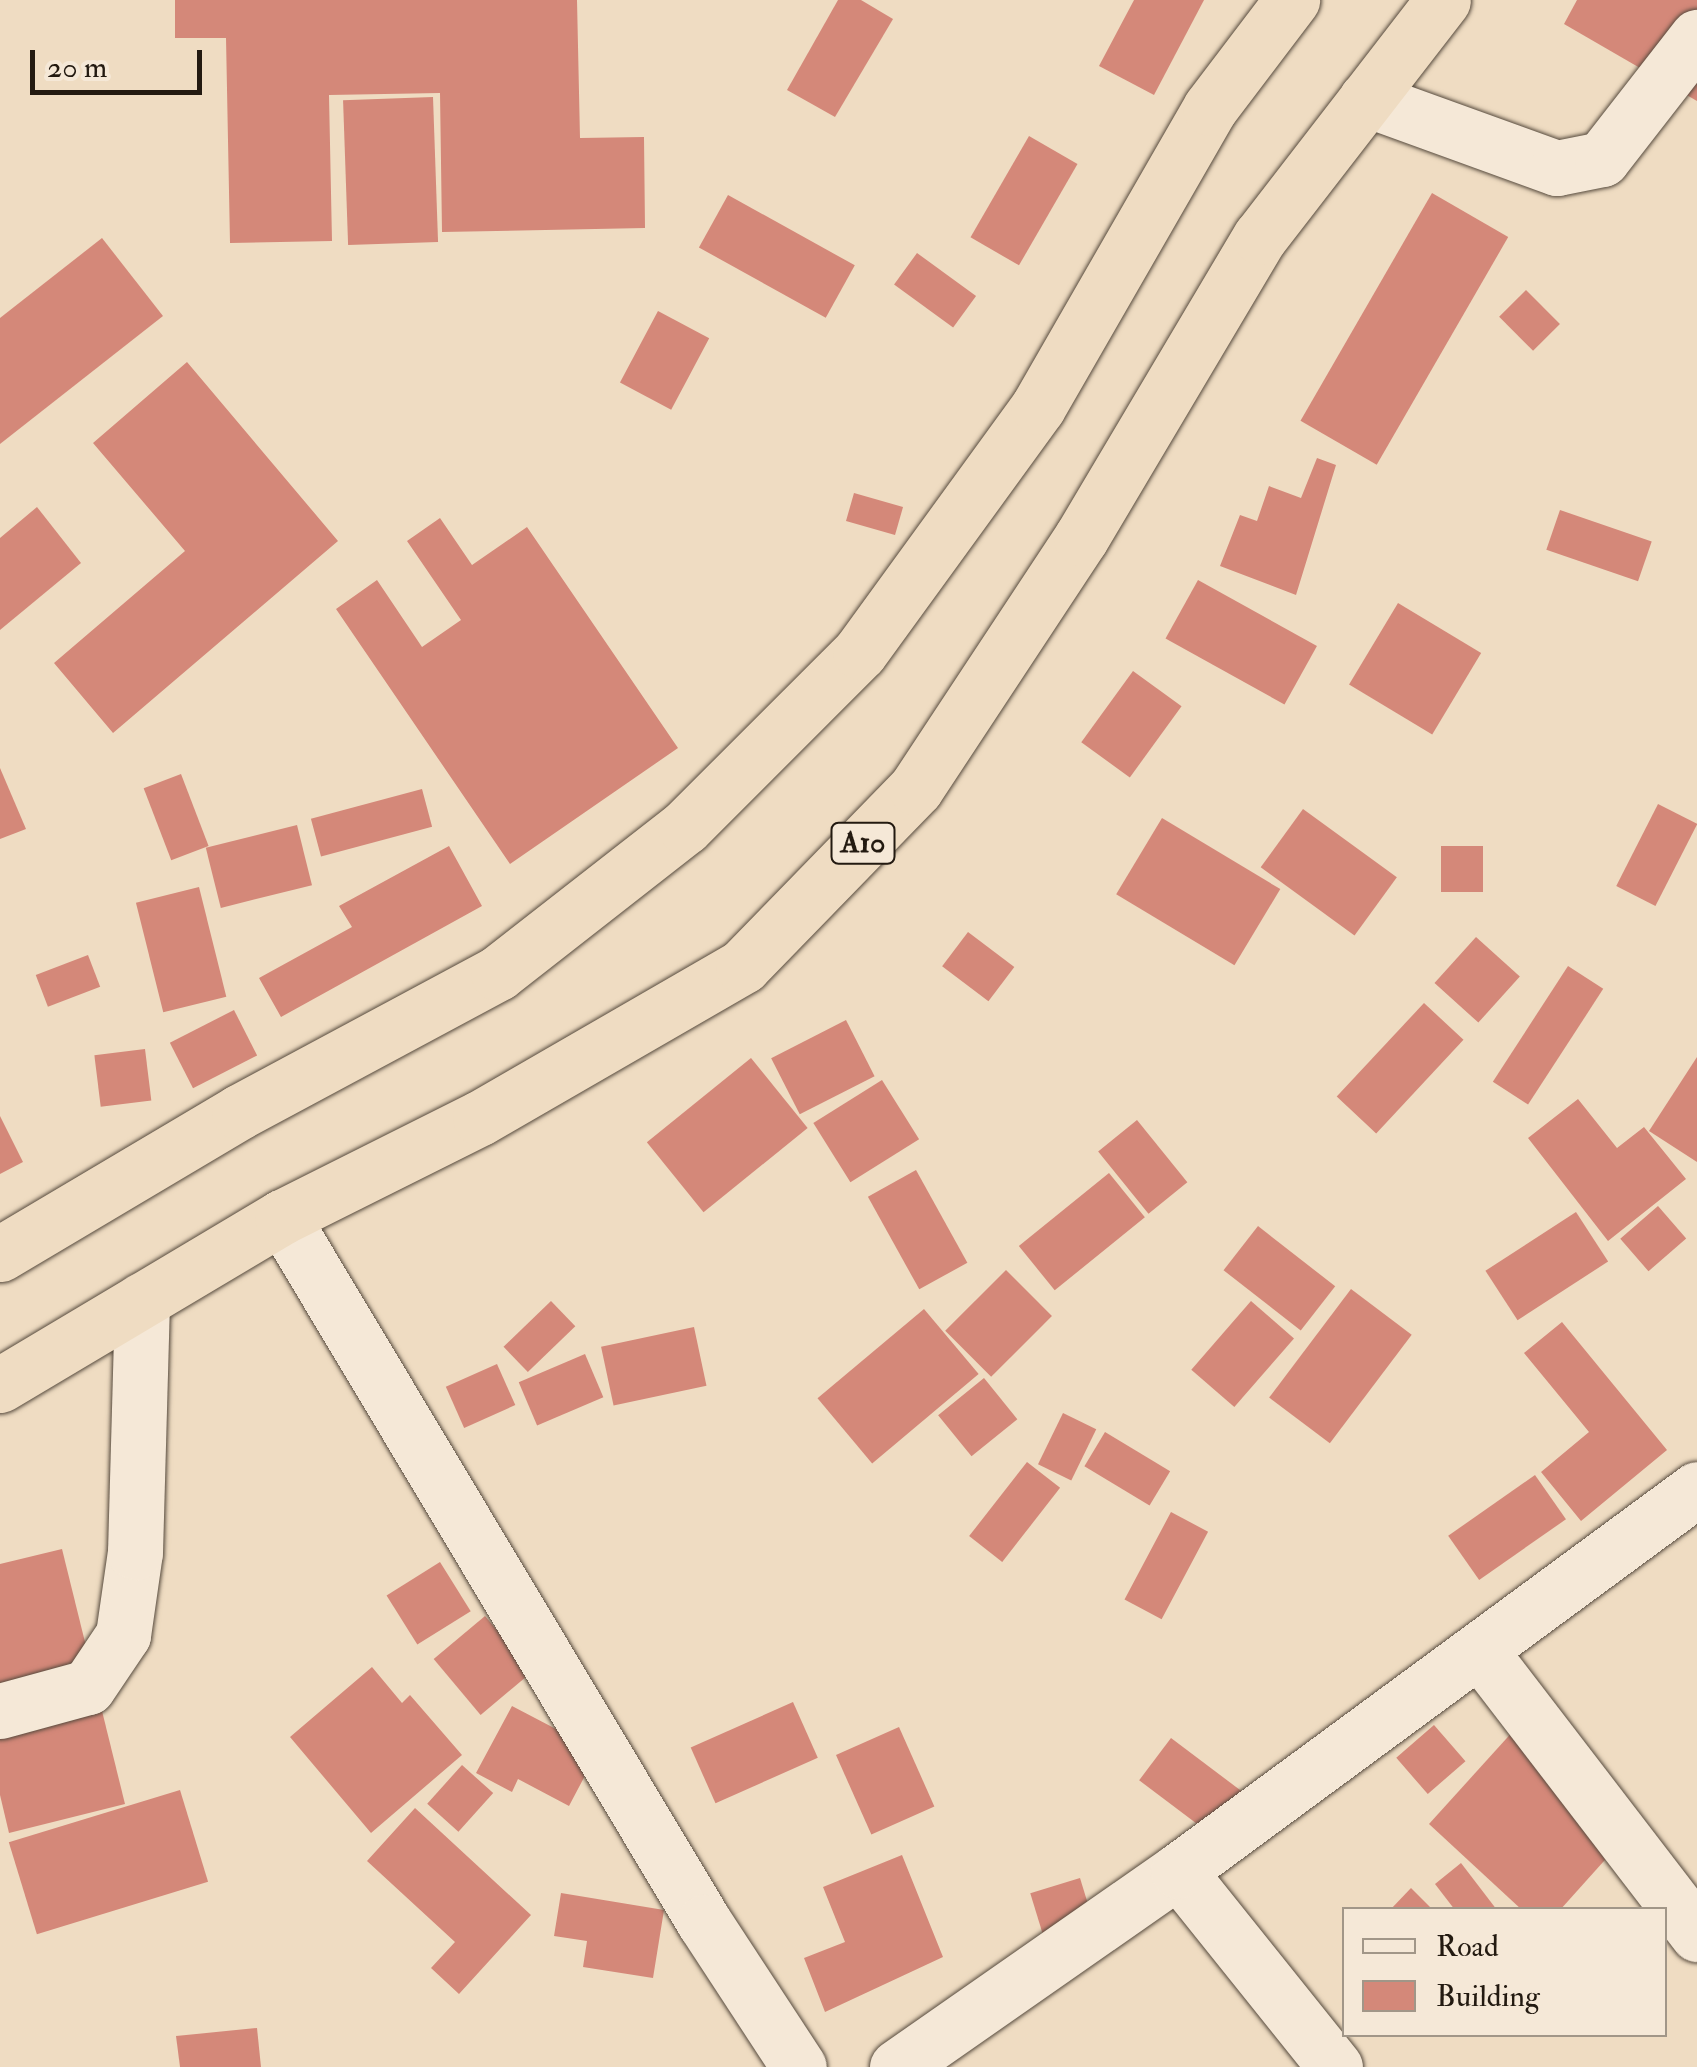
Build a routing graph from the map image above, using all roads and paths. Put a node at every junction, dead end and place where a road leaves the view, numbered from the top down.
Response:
1 (1292, 0) edge
2 (1443, 0) edge
3 (1697, 36) edge
4 (1366, 99) junction
5 (282, 1217) junction
6 (0, 1254) edge
7 (142, 1300) junction
8 (0, 1385) edge
9 (1697, 1489) edge
10 (1480, 1652) junction
11 (0, 1710) edge
12 (1178, 1870) junction
13 (1697, 1934) edge
14 (799, 2067) edge
15 (897, 2067) edge
16 (1335, 2067) edge

1 - 6 highway
2 - 4 highway, A10
3 - 4 street
4 - 5 highway, A10
5 - 7 highway, A10
5 - 14 street
7 - 8 highway, A10
7 - 11 street
9 - 10 street
10 - 12 street
10 - 13 street
12 - 15 street
12 - 16 street

